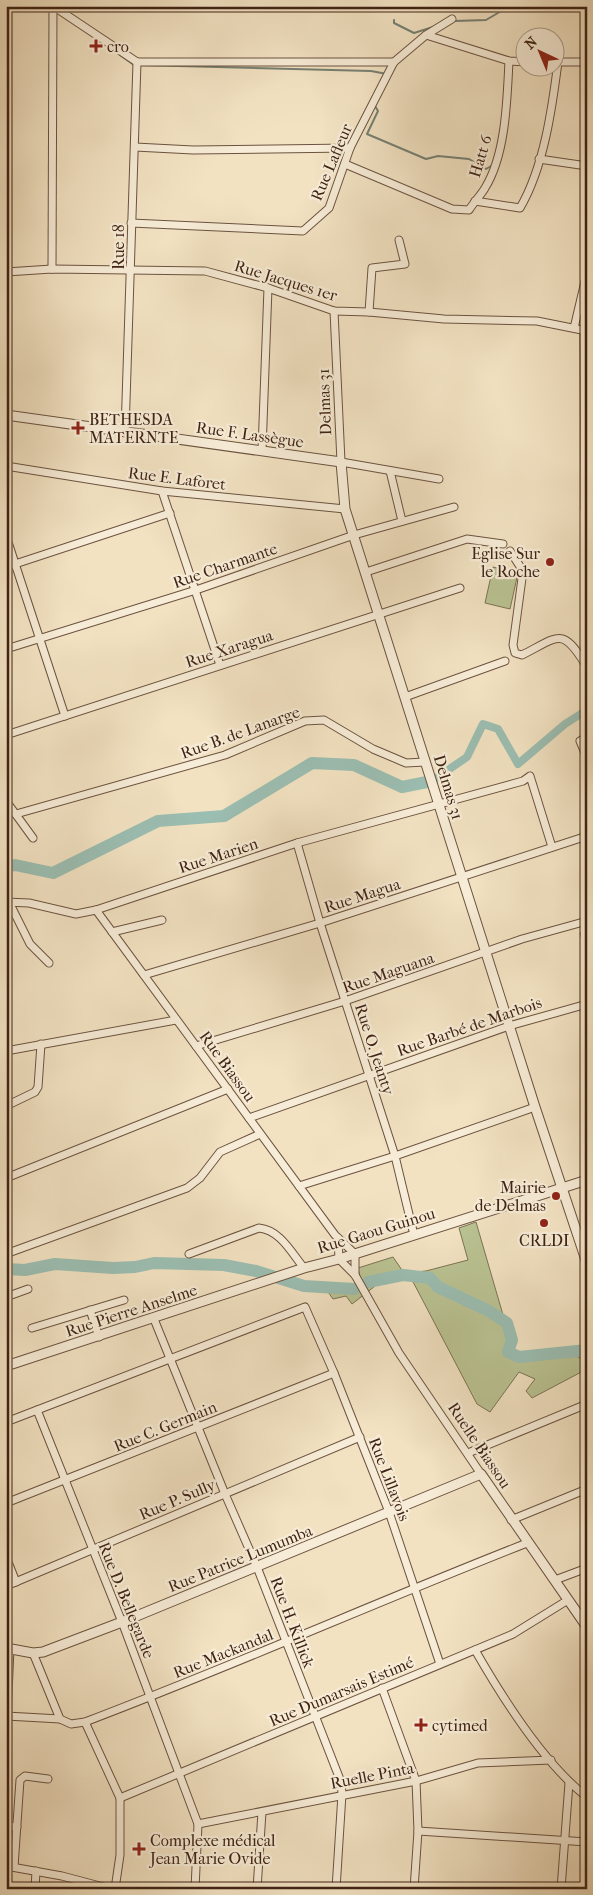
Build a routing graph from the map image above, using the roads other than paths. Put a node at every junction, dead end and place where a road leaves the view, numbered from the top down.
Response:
1 (53, 6) edge
2 (452, 19) dead end
3 (426, 35) junction
4 (137, 62) junction
5 (394, 62) junction
6 (509, 62) junction
7 (516, 62) edge
8 (566, 62) edge
9 (587, 62) edge
10 (555, 78) edge
11 (135, 147) junction
12 (350, 148) junction
13 (539, 159) junction
14 (345, 164) junction
15 (587, 166) edge
16 (475, 201) junction
17 (131, 224) junction
18 (399, 240) dead end
19 (52, 269) junction
20 (132, 270) junction
21 (6, 272) edge
22 (587, 273) edge
23 (268, 288) junction
24 (334, 311) junction
25 (369, 312) junction
26 (574, 328) junction
27 (585, 331) edge
28 (6, 415) edge
29 (125, 432) junction
30 (262, 450) junction
31 (341, 462) junction
32 (6, 466) edge
33 (390, 471) junction
34 (439, 479) dead end
35 (162, 491) junction
36 (454, 507) dead end
37 (345, 509) junction
38 (586, 509) edge
39 (170, 513) junction
40 (402, 521) junction
41 (354, 535) junction
42 (6, 536) edge
43 (503, 544) dead end
44 (510, 551) dead end
45 (14, 564) junction
46 (6, 567) edge
47 (366, 572) junction
48 (460, 588) dead end
49 (196, 590) junction
50 (379, 614) junction
51 (39, 638) junction
52 (6, 649) edge
53 (505, 661) dead end
54 (220, 665) junction
55 (587, 667) edge
56 (405, 697) junction
57 (65, 716) junction
58 (6, 735) edge
59 (587, 736) edge
60 (587, 758) edge
61 (425, 762) junction
62 (6, 801) edge
63 (438, 804) junction
64 (16, 814) junction
65 (587, 836) edge
66 (33, 838) dead end
67 (297, 843) junction
68 (552, 847) junction
69 (462, 878) junction
70 (8, 902) edge
71 (96, 910) junction
72 (162, 920) dead end
73 (587, 921) edge
74 (320, 923) junction
75 (112, 932) junction
76 (487, 953) junction
77 (49, 963) dead end
78 (144, 975) junction
79 (345, 1001) junction
80 (587, 1004) edge
81 (176, 1020) junction
82 (509, 1026) junction
83 (41, 1044) junction
84 (196, 1046) junction
85 (6, 1051) edge
86 (368, 1076) junction
87 (228, 1089) junction
88 (6, 1106) edge
89 (534, 1107) junction
90 (248, 1118) junction
91 (260, 1134) junction
92 (395, 1156) junction
93 (6, 1178) edge
94 (587, 1180) edge
95 (299, 1186) junction
96 (562, 1188) junction
97 (414, 1235) junction
98 (338, 1238) junction
99 (11, 1252) dead end
100 (189, 1254) dead end
101 (355, 1254) junction
102 (339, 1259) junction
103 (587, 1263) edge
104 (304, 1268) junction
105 (355, 1275) junction
106 (28, 1288) dead end
107 (6, 1297) edge
108 (124, 1300) dead end
109 (90, 1310) junction
110 (154, 1318) junction
111 (32, 1328) dead end
112 (99, 1337) junction
113 (171, 1358) junction
114 (6, 1366) edge
115 (334, 1373) junction
116 (587, 1404) edge
117 (37, 1410) junction
118 (6, 1422) edge
119 (198, 1428) junction
120 (360, 1437) junction
121 (468, 1453) junction
122 (481, 1474) junction
123 (65, 1480) junction
124 (587, 1489) edge
125 (224, 1494) junction
126 (6, 1503) edge
127 (389, 1512) junction
128 (511, 1520) junction
129 (526, 1543) junction
130 (92, 1550) junction
131 (6, 1557) edge
132 (257, 1567) junction
133 (587, 1568) edge
134 (555, 1580) junction
135 (16, 1582) junction
136 (6, 1586) edge
137 (415, 1587) junction
138 (568, 1600) junction
139 (122, 1622) junction
140 (587, 1627) edge
141 (286, 1643) junction
142 (8, 1648) edge
143 (476, 1650) junction
144 (33, 1653) junction
145 (440, 1664) junction
146 (382, 1688) junction
147 (150, 1697) junction
148 (7, 1716) edge
149 (316, 1717) junction
150 (60, 1718) junction
151 (84, 1722) junction
152 (551, 1760) junction
153 (179, 1772) junction
154 (48, 1779) dead end
155 (416, 1781) junction
156 (569, 1783) junction
157 (342, 1794) junction
158 (587, 1797) edge
159 (120, 1798) junction
160 (262, 1812) junction
161 (198, 1824) junction
162 (6, 1826) edge
163 (16, 1827) junction
164 (418, 1831) junction
165 (565, 1840) junction
166 (587, 1842) edge
167 (10, 1866) edge
168 (36, 1871) junction
169 (35, 1889) edge
170 (111, 1889) edge
171 (116, 1889) edge
172 (195, 1889) edge
173 (257, 1889) edge
174 (336, 1889) edge
175 (414, 1889) edge
176 (561, 1889) edge

1 - 4 street
1 - 19 street
2 - 3 street, Rue Lafleur
3 - 5 street, Rue Lafleur
3 - 6 street
4 - 5 street
4 - 11 street, Rue 18
5 - 12 street, Rue Lafleur
6 - 7 street
6 - 16 street, Hatt 6
8 - 9 street
10 - 13 street
11 - 12 street
11 - 17 street, Rue 18
12 - 14 street, Rue Lafleur
13 - 15 street
13 - 16 street
14 - 16 street, Hatt 6
14 - 17 street, Rue Lafleur
17 - 20 street, Rue 18
18 - 25 street
19 - 20 street, Rue Jacques 1er
19 - 21 street, Rue Jacques 1er
20 - 23 street, Rue Jacques 1er
20 - 29 street, Rue 18
22 - 26 street
23 - 24 street, Rue Jacques 1er
23 - 30 street
24 - 25 street, Rue Jacques 1er
24 - 31 street, Delmas 31
25 - 26 street, Rue Jacques 1er
26 - 27 street, Rue Jacques 1er
27 - 38 street
28 - 29 street, Rue F. Lassègue
29 - 30 street, Rue F. Lassègue
30 - 31 street, Rue F. Lassègue
31 - 33 street
31 - 37 street, Delmas 31
32 - 35 street, Rue E. Laforet
33 - 34 street
33 - 40 street
35 - 37 street, Rue E. Laforet
35 - 39 street
36 - 40 street, Rue Charmante
37 - 41 street, Delmas 31
39 - 45 street
39 - 49 street
40 - 41 street, Rue Charmante
41 - 47 street, Delmas 31
41 - 49 street, Rue Charmante
42 - 45 street
43 - 47 street
44 - 55 street
45 - 46 street
45 - 51 street
47 - 50 street, Delmas 31
48 - 50 street, Rue Xaragua
49 - 51 street, Rue Charmante
49 - 54 street
50 - 54 street, Rue Xaragua
50 - 56 street, Delmas 31
51 - 52 street, Rue Charmante
51 - 57 street
53 - 56 street
54 - 57 street, Rue Xaragua
56 - 61 street, Delmas 31
57 - 58 street, Rue Xaragua
59 - 60 street
61 - 63 street, Delmas 31
61 - 64 street, Rue B. de Lanarge
62 - 64 street
63 - 67 street, Rue Marien
63 - 68 street, Rue Marien
63 - 69 street, Delmas 31
64 - 66 street
65 - 68 street, Rue Magua
67 - 71 street, Rue Marien
67 - 74 street, Rue O. Jeanty
68 - 69 street, Rue Magua
69 - 74 street, Rue Magua
69 - 76 street, Delmas 31
70 - 71 street, Rue Marien
70 - 77 street
71 - 75 street, Rue Biassou
72 - 75 street
73 - 76 street, Rue Maguana
74 - 78 street, Rue Magua
74 - 79 street, Rue O. Jeanty
75 - 78 street, Rue Biassou
76 - 79 street, Rue Maguana
76 - 82 street, Delmas 31
78 - 81 street, Rue Biassou
79 - 84 street, Rue Maguana
79 - 86 street, Rue O. Jeanty
80 - 82 street, Rue Barbé de Marbois
81 - 83 street
81 - 84 street, Rue Biassou
82 - 86 street, Rue Barbé de Marbois
82 - 89 street, Delmas 31
83 - 85 street
83 - 88 street
84 - 87 street, Rue Biassou
86 - 90 street, Rue Barbé de Marbois
86 - 92 street, Rue O. Jeanty
87 - 90 street, Rue Biassou
87 - 93 street
89 - 92 street
89 - 96 street, Delmas 31
90 - 91 street, Rue Biassou
91 - 95 street, Rue Biassou
91 - 99 street
92 - 95 street
92 - 97 street, Rue O. Jeanty
94 - 96 street, Rue Gaou Guinou
95 - 98 street, Rue Biassou
96 - 97 street, Rue Gaou Guinou
96 - 103 street, Delmas 31
97 - 101 street, Rue Gaou Guinou
98 - 101 street, Rue Biassou
98 - 102 street
100 - 104 street, Rue Gaou Guinou
101 - 102 street, Rue Gaou Guinou
101 - 105 street
102 - 104 street, Rue Gaou Guinou
102 - 105 street
104 - 110 street, Rue Pierre Anselme
105 - 121 street, Ruelle Biassou
106 - 107 street
108 - 109 street
109 - 111 street
109 - 112 street
110 - 112 street, Rue Pierre Anselme
110 - 113 street, Rue H. Killick
112 - 114 street, Rue Pierre Anselme
113 - 115 street, Rue Lillavois
113 - 117 street
113 - 119 street, Rue H. Killick
115 - 119 street, Rue C. Germain
115 - 120 street, Rue Lillavois
116 - 121 street
117 - 118 street
117 - 123 street, Rue D. Bellegarde
119 - 123 street, Rue C. Germain
119 - 125 street, Rue H. Killick
120 - 125 street, Rue P. Sully
120 - 127 street, Rue Lillavois
121 - 122 street, Ruelle Biassou
122 - 127 street, Rue Patrice Lumumba
122 - 128 street, Ruelle Biassou
123 - 126 street, Rue C. Germain
123 - 130 street, Rue D. Bellegarde
124 - 128 street
125 - 130 street, Rue P. Sully
125 - 132 street, Rue H. Killick
127 - 132 street, Rue Patrice Lumumba
127 - 137 street, Rue Lillavois
128 - 129 street, Ruelle Biassou
129 - 134 street, Ruelle Biassou
129 - 137 street, Rue Mackandal
130 - 135 street, Rue P. Sully
130 - 139 street, Rue D. Bellegarde
131 - 135 street
132 - 139 street, Rue Patrice Lumumba
132 - 141 street, Rue H. Killick
133 - 134 street
134 - 138 street, Ruelle Biassou
135 - 136 street, Rue P. Sully
137 - 141 street, Rue Mackandal
137 - 145 street, Rue Lillavois
138 - 140 street, Ruelle Biassou
138 - 143 street, Rue Dumarsais Estimé
139 - 144 street, Rue Patrice Lumumba
139 - 147 street, Rue D. Bellegarde
141 - 147 street, Rue Mackandal
141 - 149 street, Rue H. Killick
142 - 144 street, Rue Patrice Lumumba
142 - 148 street
143 - 145 street, Rue Dumarsais Estimé
143 - 152 street
144 - 150 street
145 - 146 street, Rue Dumarsais Estimé
146 - 149 street, Rue Dumarsais Estimé
146 - 155 street
147 - 151 street, Rue Mackandal
147 - 153 street, Rue D. Bellegarde
148 - 150 street, Rue Mackandal
149 - 153 street, Rue Dumarsais Estimé
149 - 157 street, Rue H. Killick
150 - 151 street, Rue Mackandal
151 - 159 street
152 - 155 street, Ruelle Pinta
152 - 156 street
153 - 159 street, Rue Dumarsais Estimé
153 - 161 street, Rue D. Bellegarde
154 - 163 street
155 - 157 street, Ruelle Pinta
155 - 164 street
156 - 158 street
156 - 165 street
157 - 160 street, Ruelle Pinta
157 - 174 street, Rue H. Killick
159 - 171 street
160 - 161 street, Ruelle Pinta
160 - 173 street
161 - 172 street, Rue D. Bellegarde
162 - 163 street
163 - 167 street
164 - 165 street
164 - 175 street
165 - 166 street
165 - 176 street
167 - 168 street
168 - 169 street
168 - 170 street

